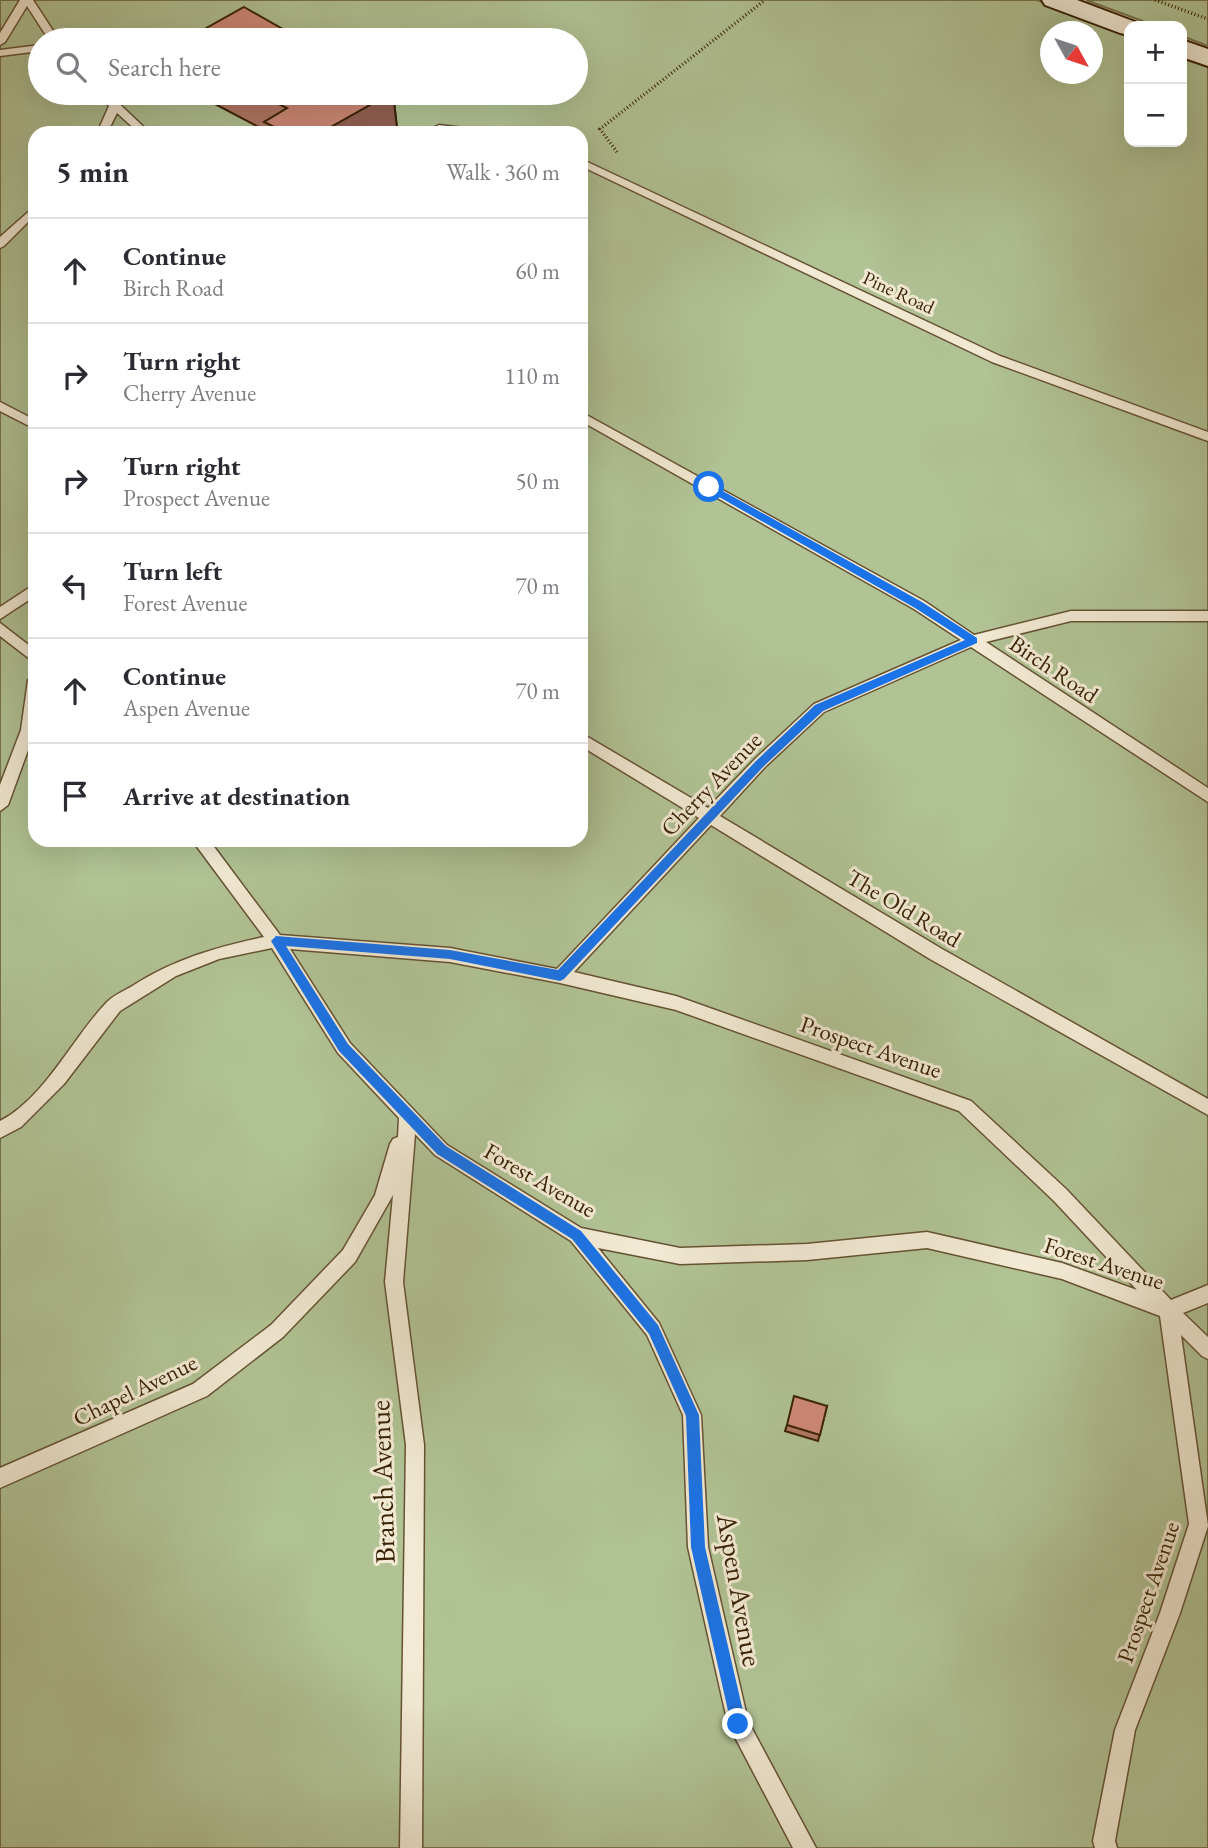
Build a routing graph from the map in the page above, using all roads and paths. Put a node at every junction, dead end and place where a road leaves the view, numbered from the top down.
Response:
1 (26, 0) edge
2 (765, 0) edge
3 (1054, 0) edge
4 (1155, 0) edge
5 (1208, 19) edge
6 (1124, 26) edge
7 (46, 28) edge
8 (0, 42) edge
9 (28, 50) edge
10 (1187, 50) edge
11 (0, 53) edge
12 (1208, 58) edge
13 (115, 105) joint
14 (105, 126) edge
15 (138, 126) edge
16 (588, 165) edge
17 (626, 183) junction
18 (28, 216) edge
19 (0, 244) edge
20 (0, 407) edge
21 (588, 419) edge
22 (28, 421) edge
23 (1208, 437) edge
24 (28, 594) edge
25 (0, 614) edge
26 (1208, 616) edge
27 (0, 628) edge
28 (973, 640) junction
29 (28, 652) edge
30 (28, 730) edge
31 (588, 743) edge
32 (1208, 796) edge
33 (0, 805) edge
34 (710, 817) junction
35 (205, 847) edge
36 (276, 941) junction
37 (560, 976) junction
38 (1208, 1108) edge
39 (408, 1115) junction
40 (0, 1130) edge
41 (577, 1235) junction
42 (1208, 1294) edge
43 (1168, 1310) junction
44 (1208, 1342) edge
45 (1208, 1350) edge
46 (0, 1478) edge
47 (411, 1848) edge
48 (805, 1848) edge
49 (1106, 1848) edge

1 - 7 lane
1 - 8 lane
2 - 17 path
3 - 6 main road
4 - 5 path
9 - 11 lane
10 - 12 main road
13 - 14 lane
13 - 15 lane
16 - 17 lane, Pine Road
17 - 23 lane, Pine Road
18 - 19 lane
20 - 22 lane
21 - 28 lane, Birch Road
24 - 25 lane
26 - 28 lane, Cherry Avenue
27 - 29 lane
28 - 32 lane, Birch Road
28 - 34 lane, Cherry Avenue
30 - 33 lane
31 - 34 lane, The Old Road
34 - 37 lane, Cherry Avenue
34 - 38 lane, The Old Road
35 - 36 lane, Forest Avenue
36 - 37 lane, Prospect Avenue
36 - 39 lane, Forest Avenue
36 - 40 lane, Prospect Avenue
37 - 43 lane, Prospect Avenue
39 - 41 lane, Forest Avenue
39 - 46 lane, Chapel Avenue
39 - 47 lane, Branch Avenue
41 - 43 lane, Forest Avenue
41 - 48 lane, Aspen Avenue
42 - 43 lane, Forest Avenue
43 - 44 lane
43 - 45 lane, Forest Avenue
43 - 49 lane, Prospect Avenue

